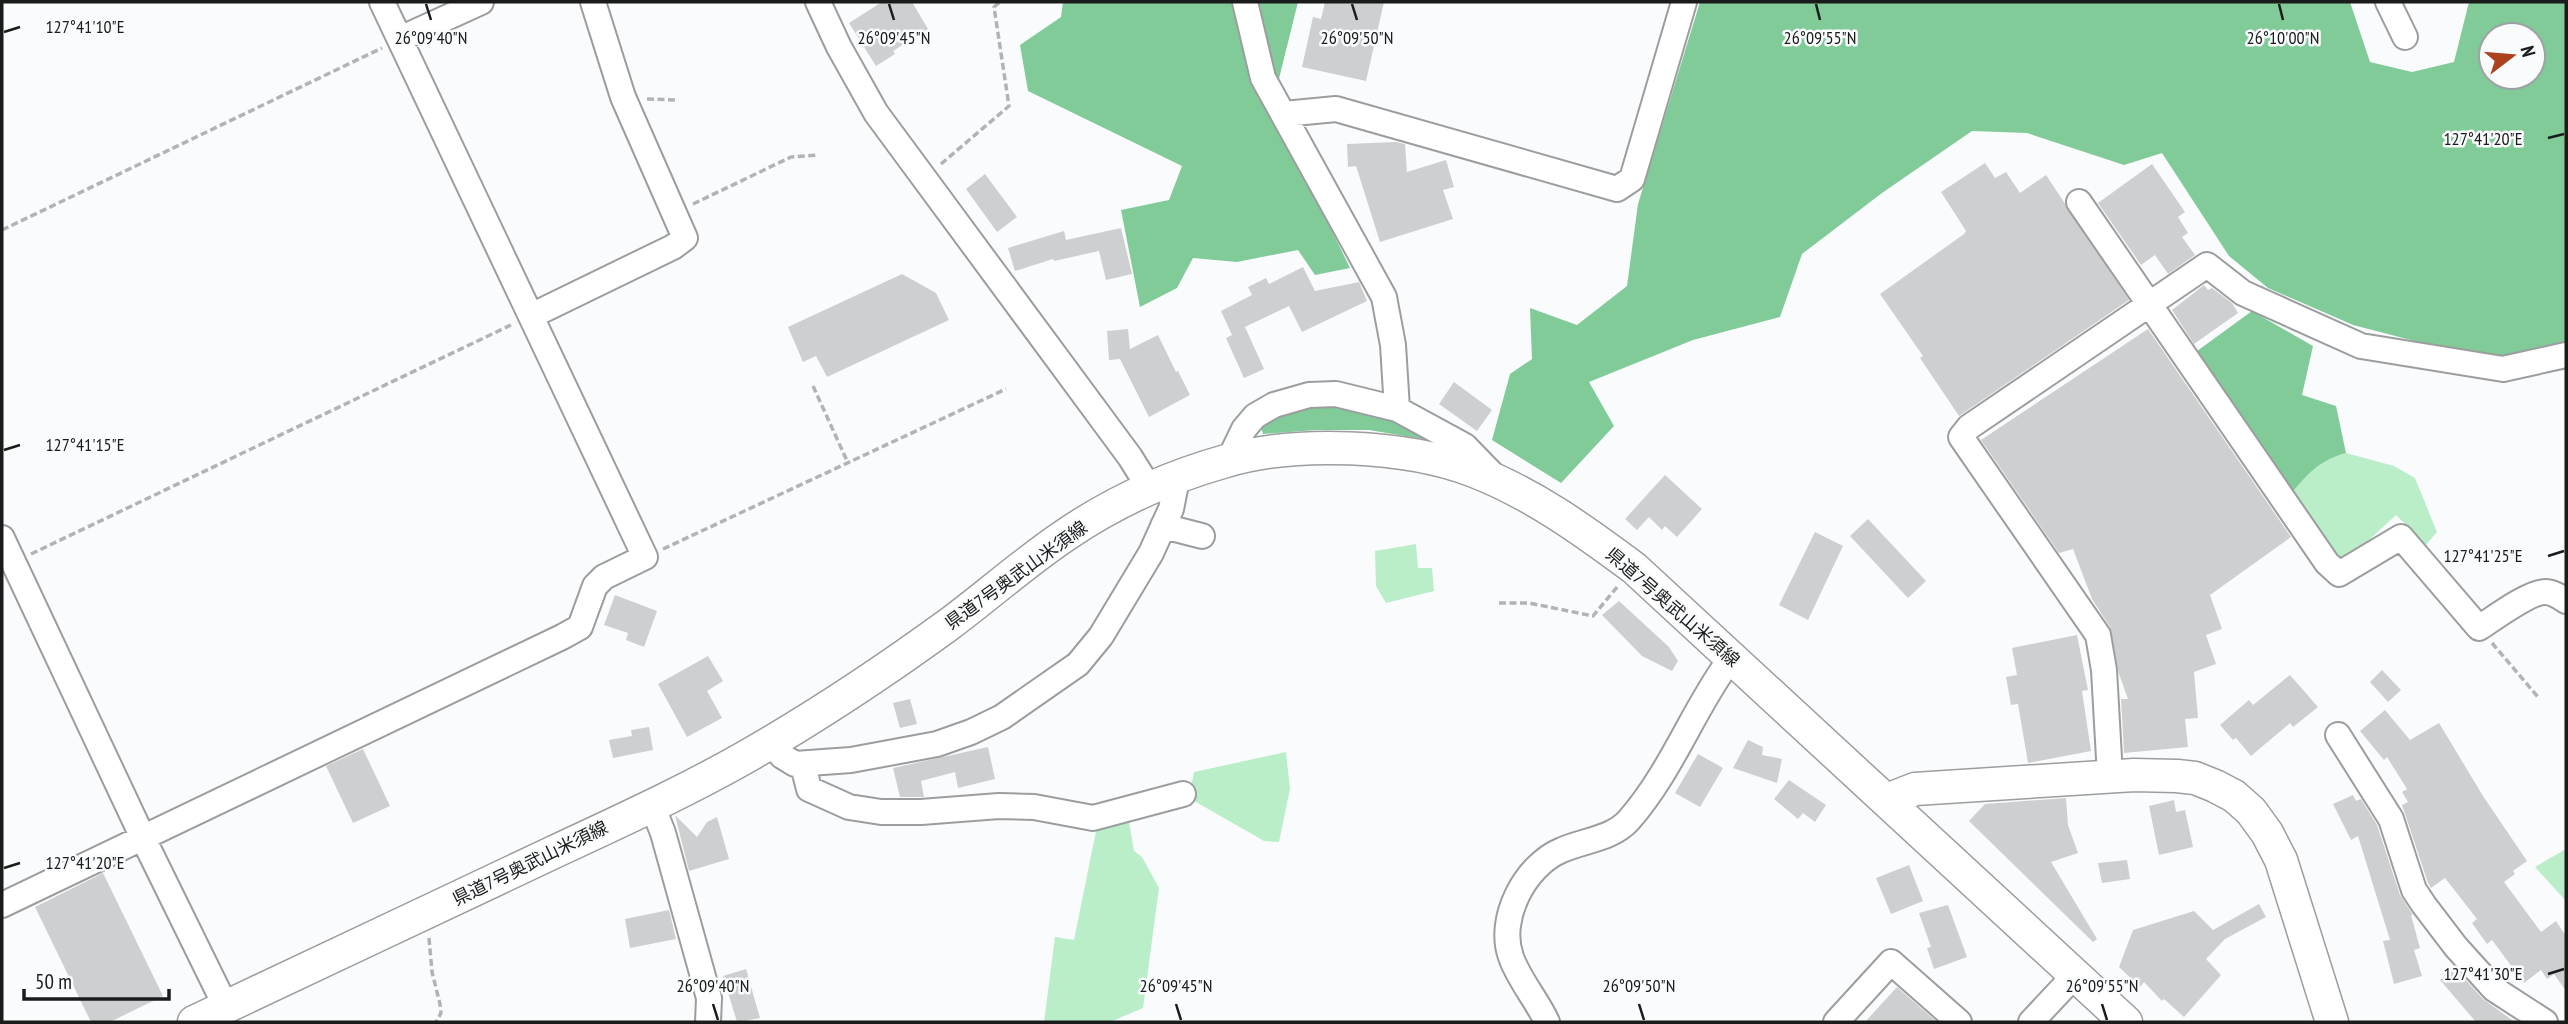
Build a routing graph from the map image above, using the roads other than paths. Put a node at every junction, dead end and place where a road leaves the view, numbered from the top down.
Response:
1 (382, 2) edge
2 (481, 2) edge
3 (593, 2) edge
4 (818, 2) edge
5 (1245, 2) edge
6 (1684, 2) edge
7 (2388, 2) edge
8 (2405, 37) dead end
9 (400, 39) junction
10 (1284, 114) junction
11 (2079, 202) dead end
12 (2149, 304) junction
13 (531, 316) junction
14 (2566, 355) edge
15 (1397, 409) junction
16 (1229, 460) junction
17 (1163, 484) junction
18 (1502, 484) junction
19 (1163, 526) junction
20 (1202, 536) dead end
21 (2, 538) edge
22 (8, 565) edge
23 (2566, 601) edge
24 (1731, 658) junction
25 (2338, 735) dead end
26 (770, 743) junction
27 (803, 765) junction
28 (2110, 776) junction
29 (1183, 794) dead end
30 (1887, 800) junction
31 (652, 805) junction
32 (143, 838) junction
33 (2, 905) edge
34 (2075, 975) junction
35 (226, 1007) junction
36 (194, 1022) edge
37 (708, 1022) edge
38 (1547, 1022) edge
39 (1836, 1022) edge
40 (1959, 1022) edge
41 (2031, 1022) edge
42 (2126, 1022) edge
43 (2332, 1022) edge
44 (2545, 1022) edge

1 - 9 street
2 - 9 street
3 - 13 street
4 - 17 street
5 - 10 street
6 - 10 street
7 - 8 street
9 - 13 street
10 - 15 street
11 - 12 street
12 - 14 street
12 - 23 street
12 - 28 street
13 - 32 street
15 - 16 street
15 - 18 street
16 - 17 main road, 県道7号奥武山米須線
16 - 18 main road, 県道7号奥武山米須線
17 - 19 street
17 - 26 main road, 県道7号奥武山米須線
18 - 24 main road, 県道7号奥武山米須線
19 - 20 street
19 - 27 street
21 - 22 street
22 - 32 street
24 - 30 main road, 県道7号奥武山米須線
24 - 38 street
25 - 44 street
26 - 27 street
26 - 31 main road, 県道7号奥武山米須線
27 - 29 street
28 - 30 main road
28 - 43 main road
30 - 34 main road, 県道7号奥武山米須線
31 - 35 main road, 県道7号奥武山米須線
31 - 37 street
32 - 33 street
32 - 35 street
34 - 41 street
34 - 42 main road, 県道7号奥武山米須線
35 - 36 main road, 県道7号奥武山米須線
39 - 40 street

